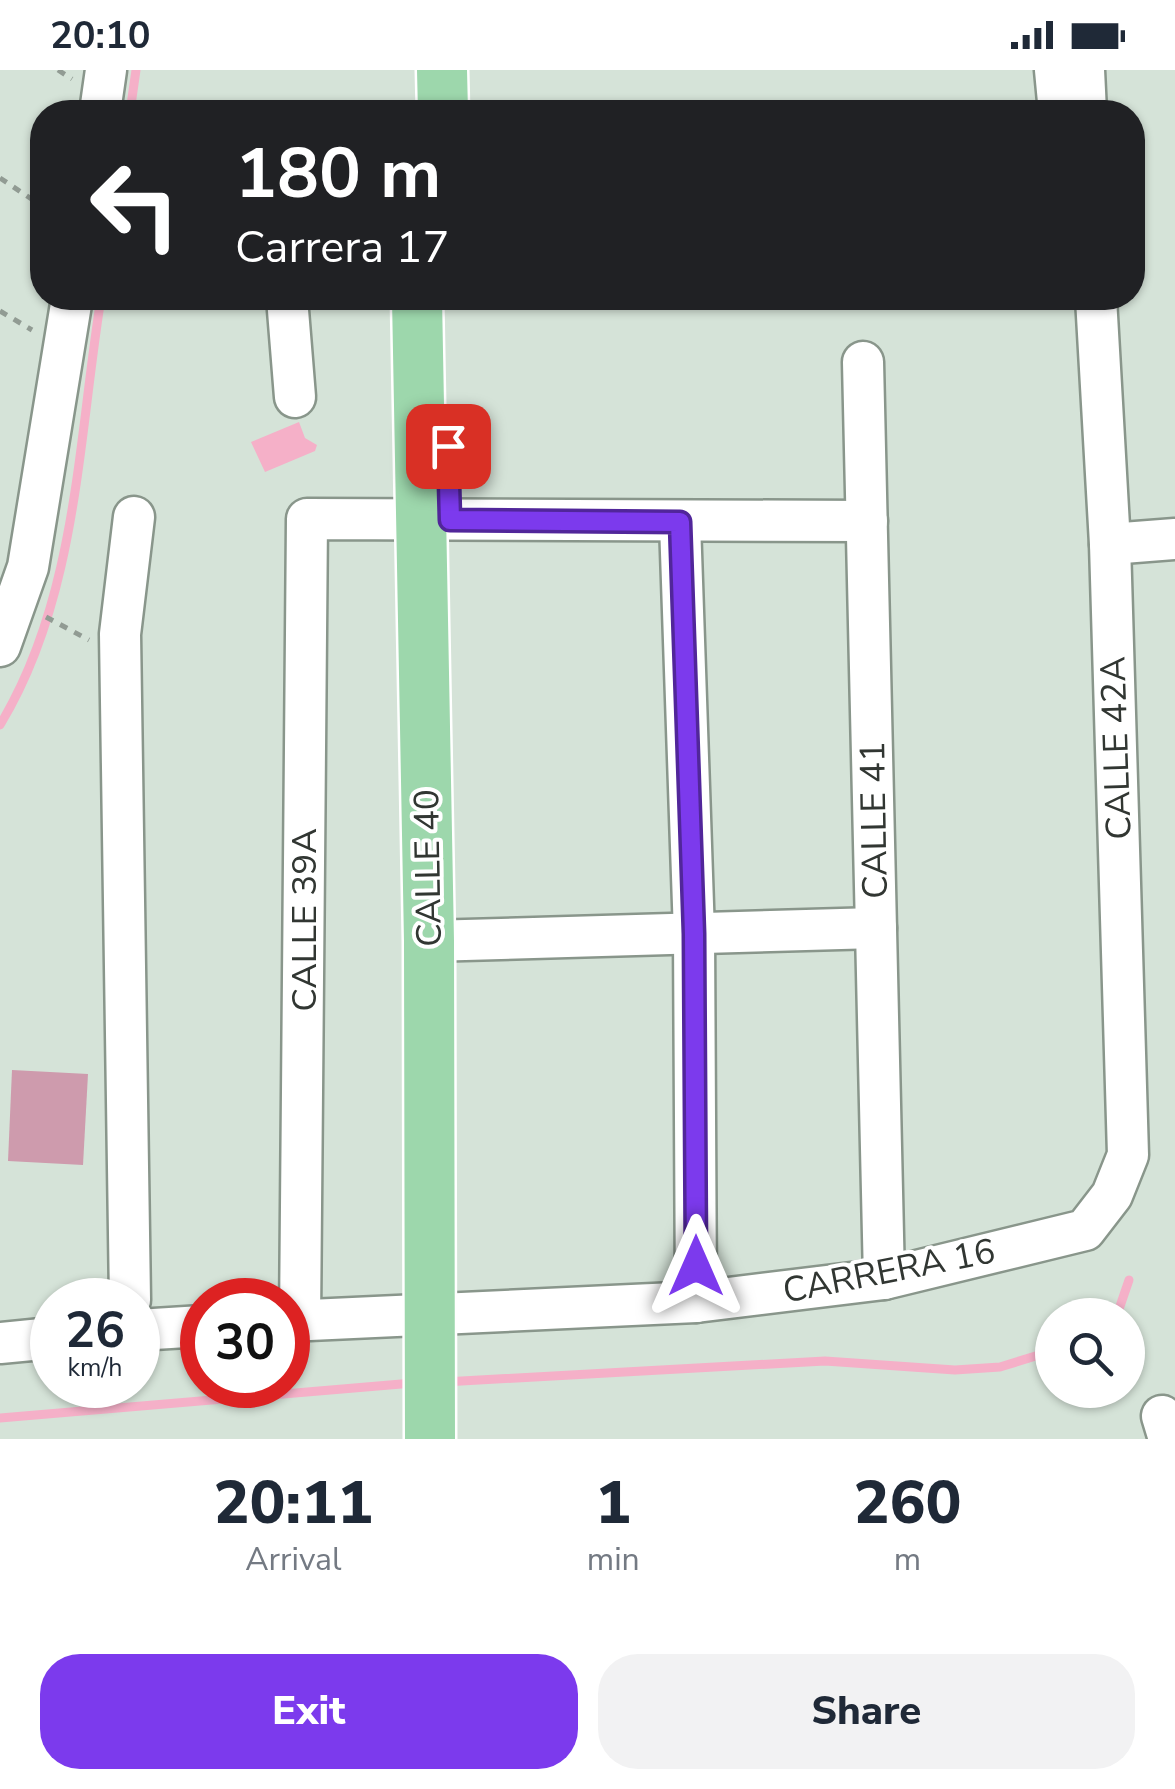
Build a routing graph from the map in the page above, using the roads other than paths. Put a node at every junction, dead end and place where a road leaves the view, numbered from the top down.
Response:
1 (106, 70) edge
2 (415, 70) edge
3 (442, 70) edge
4 (1055, 70) edge
5 (1084, 70) edge
6 (102, 100) edge
7 (415, 100) edge
8 (443, 100) edge
9 (1058, 100) edge
10 (1085, 100) edge
11 (70, 310) edge
12 (288, 310) edge
13 (418, 310) edge
14 (445, 310) edge
15 (1097, 310) edge
16 (863, 362) dead end
17 (295, 398) dead end
18 (134, 517) dead end
19 (436, 520) junction
20 (867, 521) junction
21 (680, 522) junction
22 (1175, 539) edge
23 (1110, 544) junction
24 (0, 646) edge
25 (876, 928) junction
26 (694, 934) junction
27 (442, 940) junction
28 (1112, 1195) joint
29 (130, 1278) edge
30 (295, 1278) edge
31 (884, 1279) junction
32 (696, 1302) junction
33 (310, 1322) edge
34 (443, 1328) junction
35 (30, 1340) edge
36 (0, 1342) edge
37 (444, 1435) edge

1 - 6 street
2 - 7 main road
3 - 8 main road
4 - 9 street
5 - 10 street
11 - 24 street
12 - 17 street
13 - 19 main road, CALLE 40
14 - 19 main road, CALLE 40
15 - 23 street, CALLE 42A
16 - 20 street, CALLE 41
18 - 29 street
19 - 21 street
19 - 27 main road, CALLE 40
19 - 30 street, CALLE 39A
20 - 21 street
20 - 25 street, CALLE 41
21 - 26 street
22 - 23 street
23 - 28 street, CALLE 42A
25 - 26 street
25 - 31 street, CALLE 41
26 - 27 street
26 - 32 street
27 - 34 main road, CALLE 40
28 - 31 street, CARRERA 16
31 - 32 street, CARRERA 16
32 - 34 street, CARRERA 16
33 - 34 street, CARRERA 16
34 - 37 main road, CALLE 40
35 - 36 street

